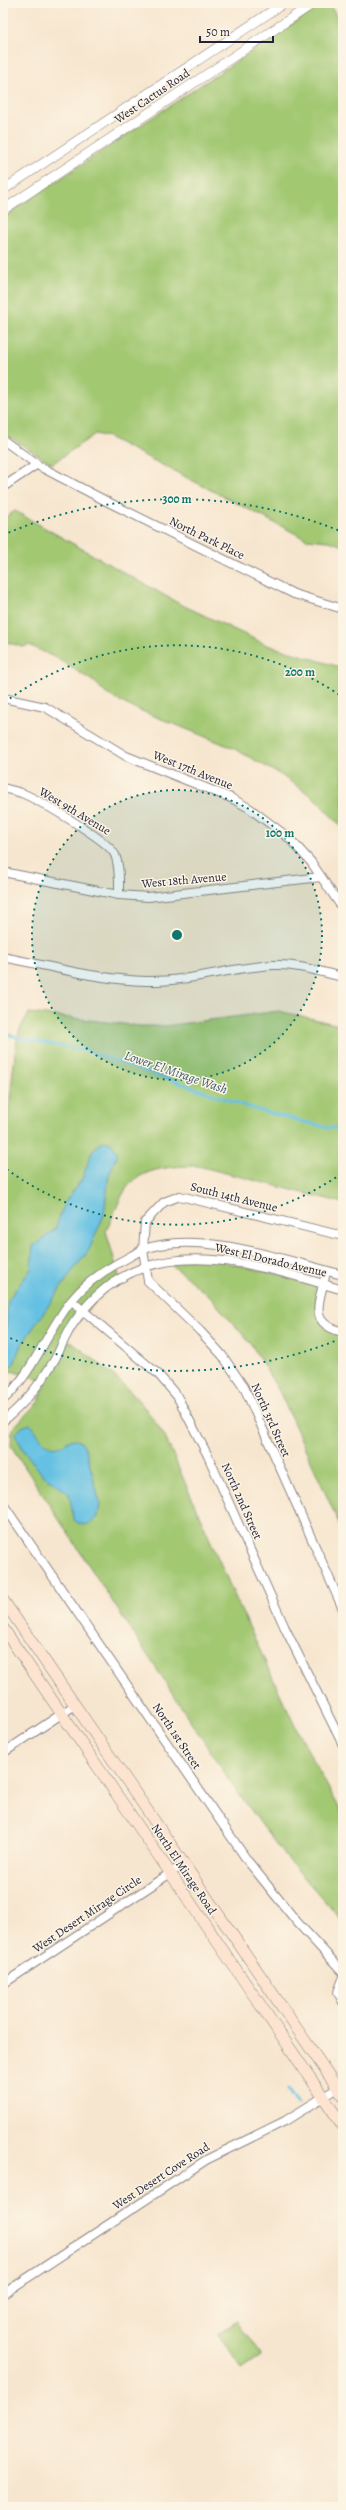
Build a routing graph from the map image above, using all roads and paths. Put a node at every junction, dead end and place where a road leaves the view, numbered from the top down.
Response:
1 (284, 3) edge
2 (314, 3) edge
3 (3, 190) edge
4 (4, 206) edge
5 (3, 440) edge
6 (36, 465) junction
7 (3, 487) edge
8 (343, 609) edge
9 (3, 698) edge
10 (3, 788) edge
11 (3, 872) edge
12 (321, 877) junction
13 (119, 895) junction
14 (343, 909) edge
15 (3, 957) edge
16 (343, 976) edge
17 (343, 1236) edge
18 (143, 1250) junction
19 (145, 1265) junction
20 (326, 1271) junction
21 (343, 1275) edge
22 (324, 1285) junction
23 (343, 1290) edge
24 (72, 1300) junction
25 (84, 1310) junction
26 (343, 1332) edge
27 (3, 1400) edge
28 (3, 1421) edge
29 (3, 1504) edge
30 (4, 1604) edge
31 (343, 1609) edge
32 (3, 1628) edge
33 (75, 1705) junction
34 (62, 1713) junction
35 (343, 1745) edge
36 (3, 1753) edge
37 (184, 1864) junction
38 (171, 1873) junction
39 (343, 1972) edge
40 (343, 1979) edge
41 (3, 1984) edge
42 (343, 2002) edge
43 (340, 2092) edge
44 (324, 2097) junction
45 (343, 2126) edge
46 (3, 2294) edge

1 - 3 street, West Cactus Road
2 - 4 street, West Cactus Road
5 - 6 street, North Park Place
6 - 7 street
6 - 8 street, North Park Place
9 - 12 street, West 17th Avenue
10 - 13 street, West 9th Avenue
11 - 13 street, West 18th Avenue
12 - 13 street, West 18th Avenue
12 - 14 street, West 17th Avenue
15 - 16 street
17 - 18 street, South 14th Avenue
18 - 19 street, South 14th Avenue
18 - 20 street, West El Dorado Avenue
18 - 24 street, West El Dorado Avenue
19 - 22 street, West El Dorado Avenue
19 - 25 street, West El Dorado Avenue
19 - 31 street, North 3rd Street
20 - 21 street, West El Dorado Avenue
20 - 22 street
22 - 23 street, West El Dorado Avenue
22 - 26 street
24 - 25 street, North 2nd Street
24 - 27 street, West El Dorado Avenue
25 - 28 street, West El Dorado Avenue
25 - 35 street, North 2nd Street
29 - 39 street, North 1st Street
30 - 33 main road, North El Mirage Road
32 - 34 main road, North El Mirage Road
33 - 34 street
33 - 37 main road, North El Mirage Road
34 - 36 street
34 - 38 main road, North El Mirage Road
37 - 38 street, West Desert Mirage Circle
37 - 43 main road, North El Mirage Road
38 - 41 street, West Desert Mirage Circle
38 - 44 main road, North El Mirage Road
40 - 42 street
43 - 44 street, West Desert Cove Road
44 - 45 main road, North El Mirage Road
44 - 46 street, West Desert Cove Road

